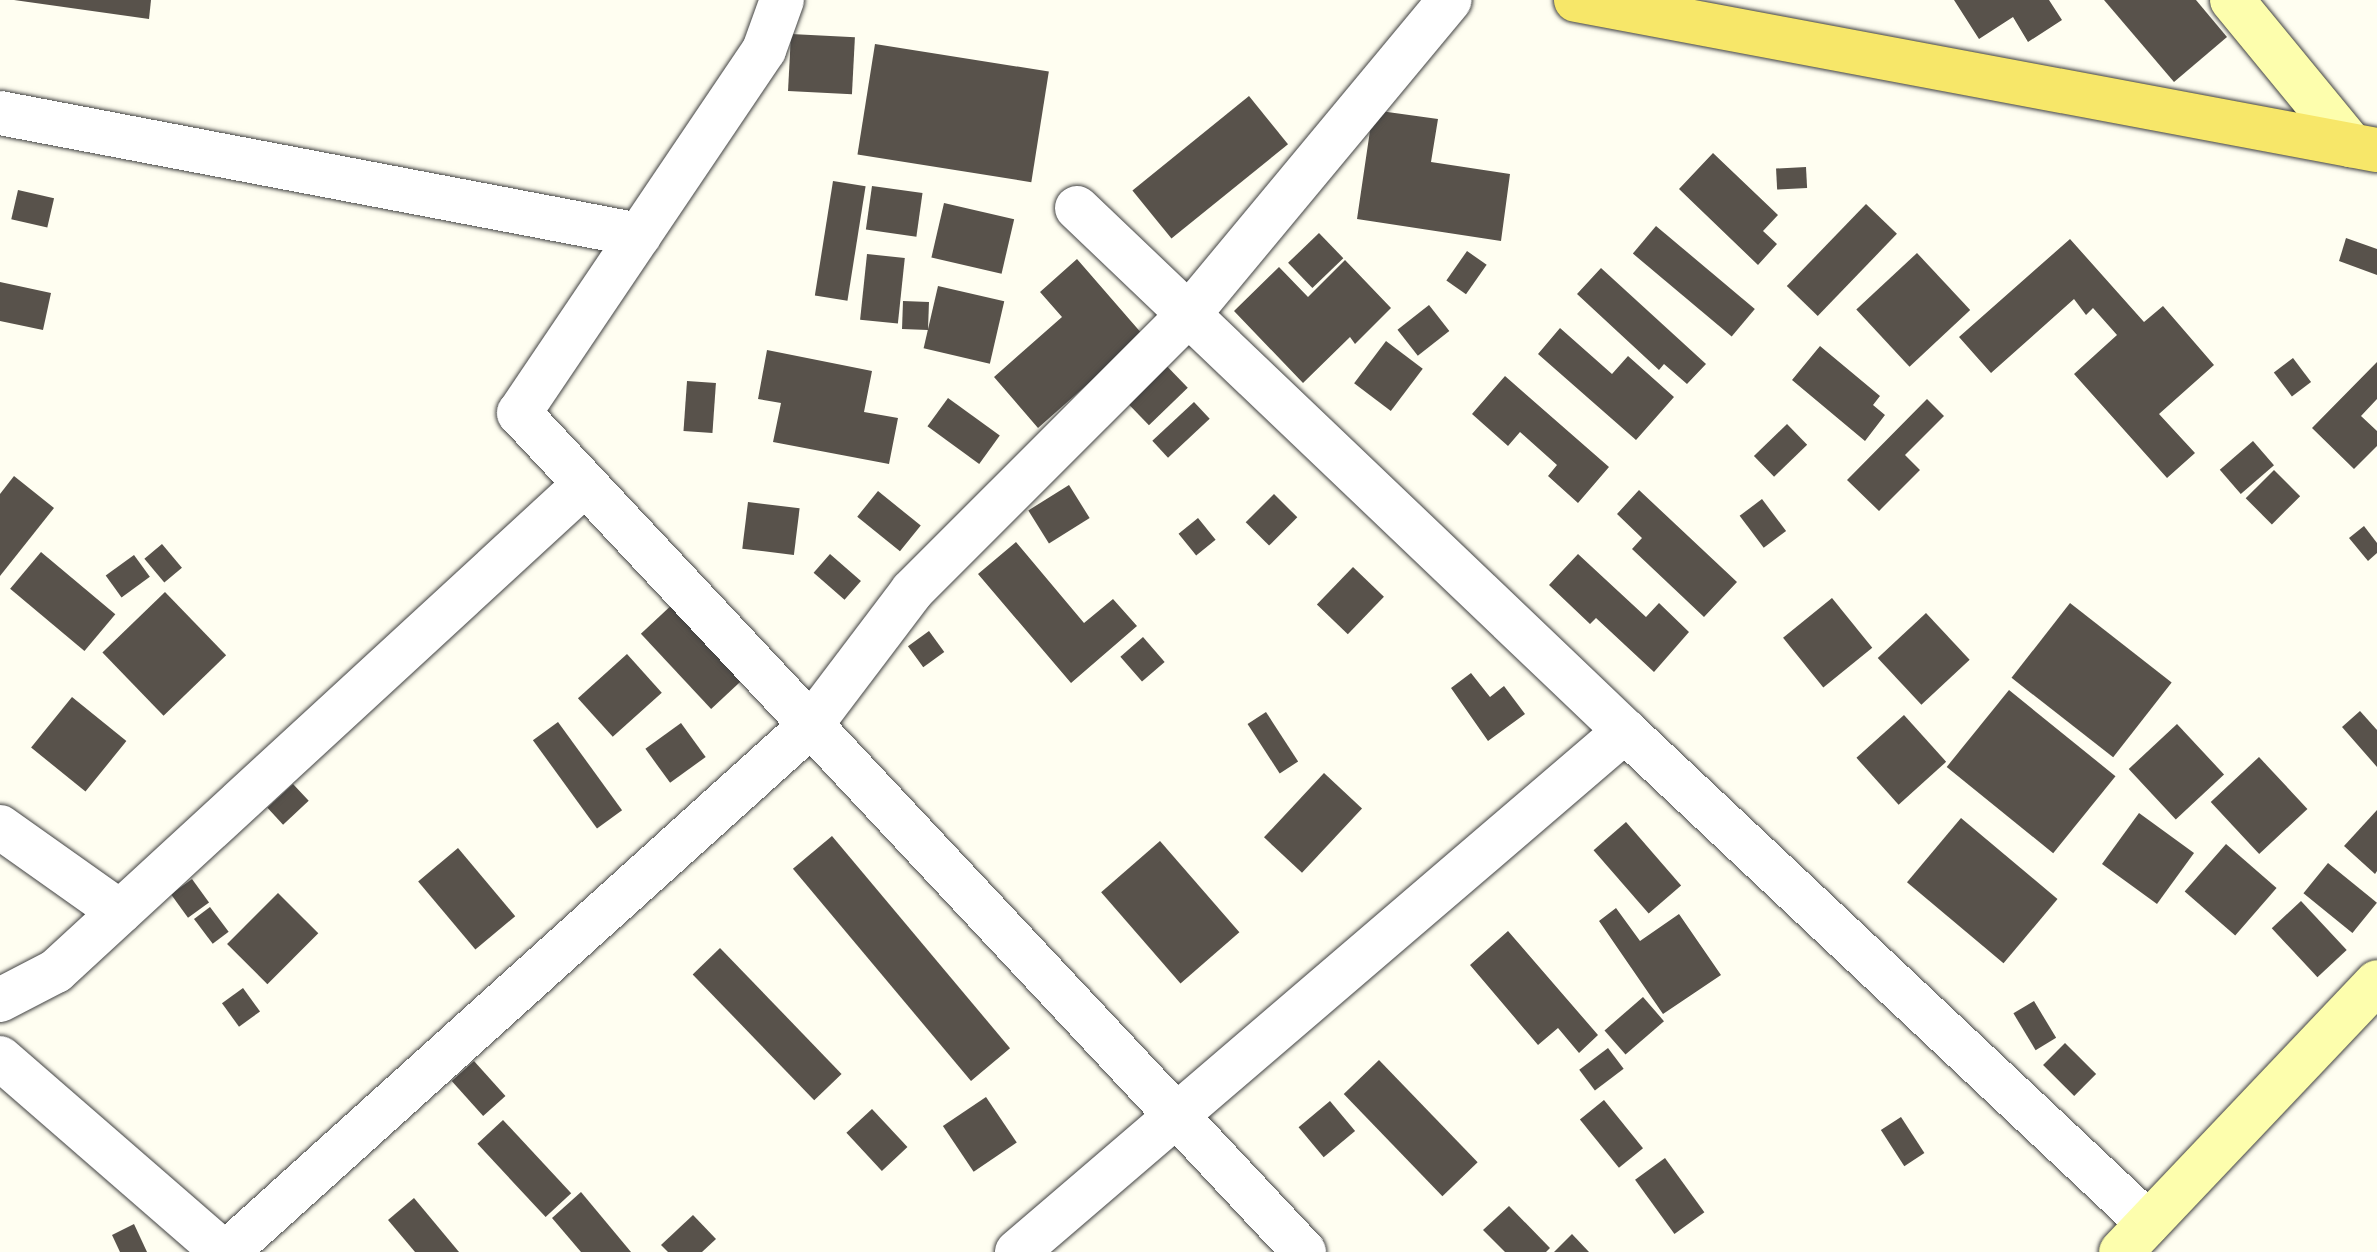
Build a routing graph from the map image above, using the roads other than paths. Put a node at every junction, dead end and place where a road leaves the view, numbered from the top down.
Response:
1 (782, 0) edge
2 (1450, 0) edge
3 (1576, 0) edge
4 (2232, 0) edge
5 (0, 113) edge
6 (2364, 148) edge
7 (1077, 208) dead end
8 (639, 235) junction
9 (1189, 314) junction
10 (585, 484) junction
11 (810, 726) junction
12 (1625, 731) junction
13 (0, 827) edge
14 (120, 912) junction
15 (2377, 982) edge
16 (0, 1000) edge
17 (0, 1058) edge
18 (1174, 1118) junction
19 (2134, 1238) edge
20 (225, 1252) edge
21 (1017, 1252) edge
22 (1304, 1252) edge

1 - 8 street
2 - 9 street
3 - 6 main road
4 - 6 street
5 - 8 street
7 - 9 street
8 - 10 street
9 - 11 street
9 - 12 street
10 - 11 street
10 - 14 street
11 - 18 street
11 - 20 street
12 - 18 street
12 - 19 street
13 - 14 street
14 - 16 street
15 - 19 street
17 - 20 street
18 - 21 street
18 - 22 street

